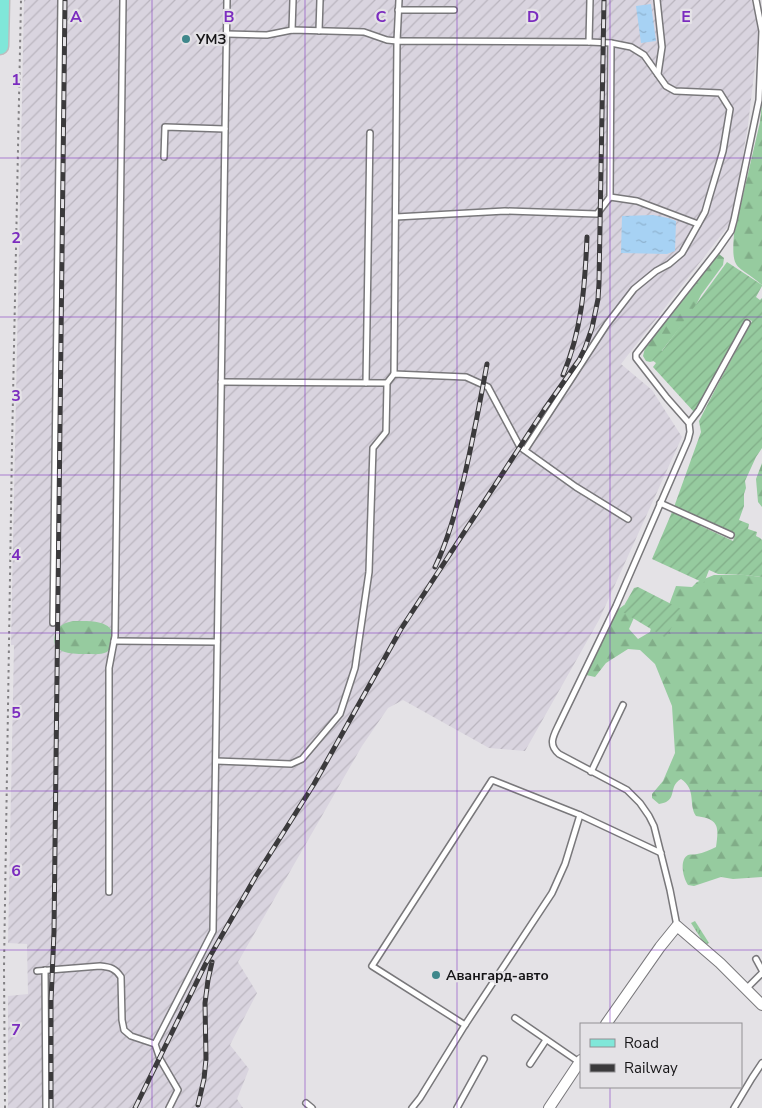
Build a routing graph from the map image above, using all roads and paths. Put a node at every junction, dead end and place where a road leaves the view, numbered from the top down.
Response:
1 (1, 0) edge
2 (21, 0) edge
3 (60, 0) edge
4 (123, 0) edge
5 (227, 0) edge
6 (293, 0) edge
7 (320, 0) edge
8 (399, 0) edge
9 (590, 0) edge
10 (657, 0) edge
11 (756, 0) edge
12 (398, 10) junction
13 (454, 10) dead end
14 (292, 30) junction
15 (319, 31) junction
16 (227, 34) junction
17 (397, 41) junction
18 (589, 42) junction
19 (611, 43) junction
20 (0, 46) edge
21 (658, 74) junction
22 (225, 129) junction
23 (370, 133) dead end
24 (164, 157) dead end
25 (610, 197) junction
26 (396, 217) junction
27 (698, 224) junction
28 (747, 323) dead end
29 (394, 374) junction
30 (221, 382) junction
31 (366, 383) junction
32 (387, 383) junction
33 (690, 423) junction
34 (525, 450) junction
35 (660, 503) junction
36 (628, 519) dead end
37 (731, 535) dead end
38 (53, 623) dead end
39 (114, 641) junction
40 (218, 642) junction
41 (623, 704) dead end
42 (216, 761) junction
43 (591, 772) junction
44 (580, 815) junction
45 (661, 853) junction
46 (109, 892) dead end
47 (677, 926) junction
48 (756, 959) dead end
49 (45, 970) junction
50 (37, 971) dead end
51 (762, 971) edge
52 (746, 989) junction
53 (762, 1005) edge
54 (515, 1018) dead end
55 (607, 1023) edge
56 (465, 1025) junction
57 (546, 1040) junction
58 (155, 1044) junction
59 (484, 1059) dead end
60 (580, 1061) edge
61 (762, 1063) edge
62 (530, 1064) dead end
63 (306, 1103) dead end
64 (5, 1108) edge
65 (46, 1108) edge
66 (169, 1108) edge
67 (312, 1108) edge
68 (412, 1108) edge
69 (457, 1108) edge
70 (548, 1108) edge
71 (734, 1108) edge

1 - 20 main road
2 - 64 path
3 - 38 lane
4 - 39 lane
5 - 16 lane
6 - 14 lane
7 - 15 lane
8 - 12 lane
9 - 18 lane
10 - 21 lane
11 - 33 lane
12 - 13 lane
12 - 17 lane
14 - 15 lane
14 - 16 lane
15 - 17 lane
16 - 22 lane
17 - 18 lane
17 - 26 lane
18 - 19 lane
19 - 21 lane
19 - 25 lane
21 - 27 lane
22 - 24 lane
22 - 30 lane
23 - 31 lane
25 - 26 lane
25 - 27 lane
26 - 29 lane
27 - 34 lane
28 - 33 lane
29 - 32 lane
29 - 34 lane
30 - 31 lane
30 - 40 lane
31 - 32 lane
32 - 42 lane
33 - 35 lane
34 - 36 lane
35 - 37 lane
35 - 43 lane
39 - 40 lane
39 - 46 lane
40 - 42 lane
41 - 43 lane
42 - 58 lane
43 - 45 lane
44 - 45 lane
44 - 56 lane
44 - 56 lane
45 - 47 lane
47 - 52 street
47 - 55 street
48 - 51 lane
49 - 50 lane
49 - 58 lane
49 - 65 lane
51 - 52 lane
52 - 53 street
54 - 57 lane
56 - 68 lane
57 - 60 lane
57 - 62 lane
58 - 66 lane
59 - 69 lane
60 - 70 street
61 - 71 lane
63 - 67 lane

